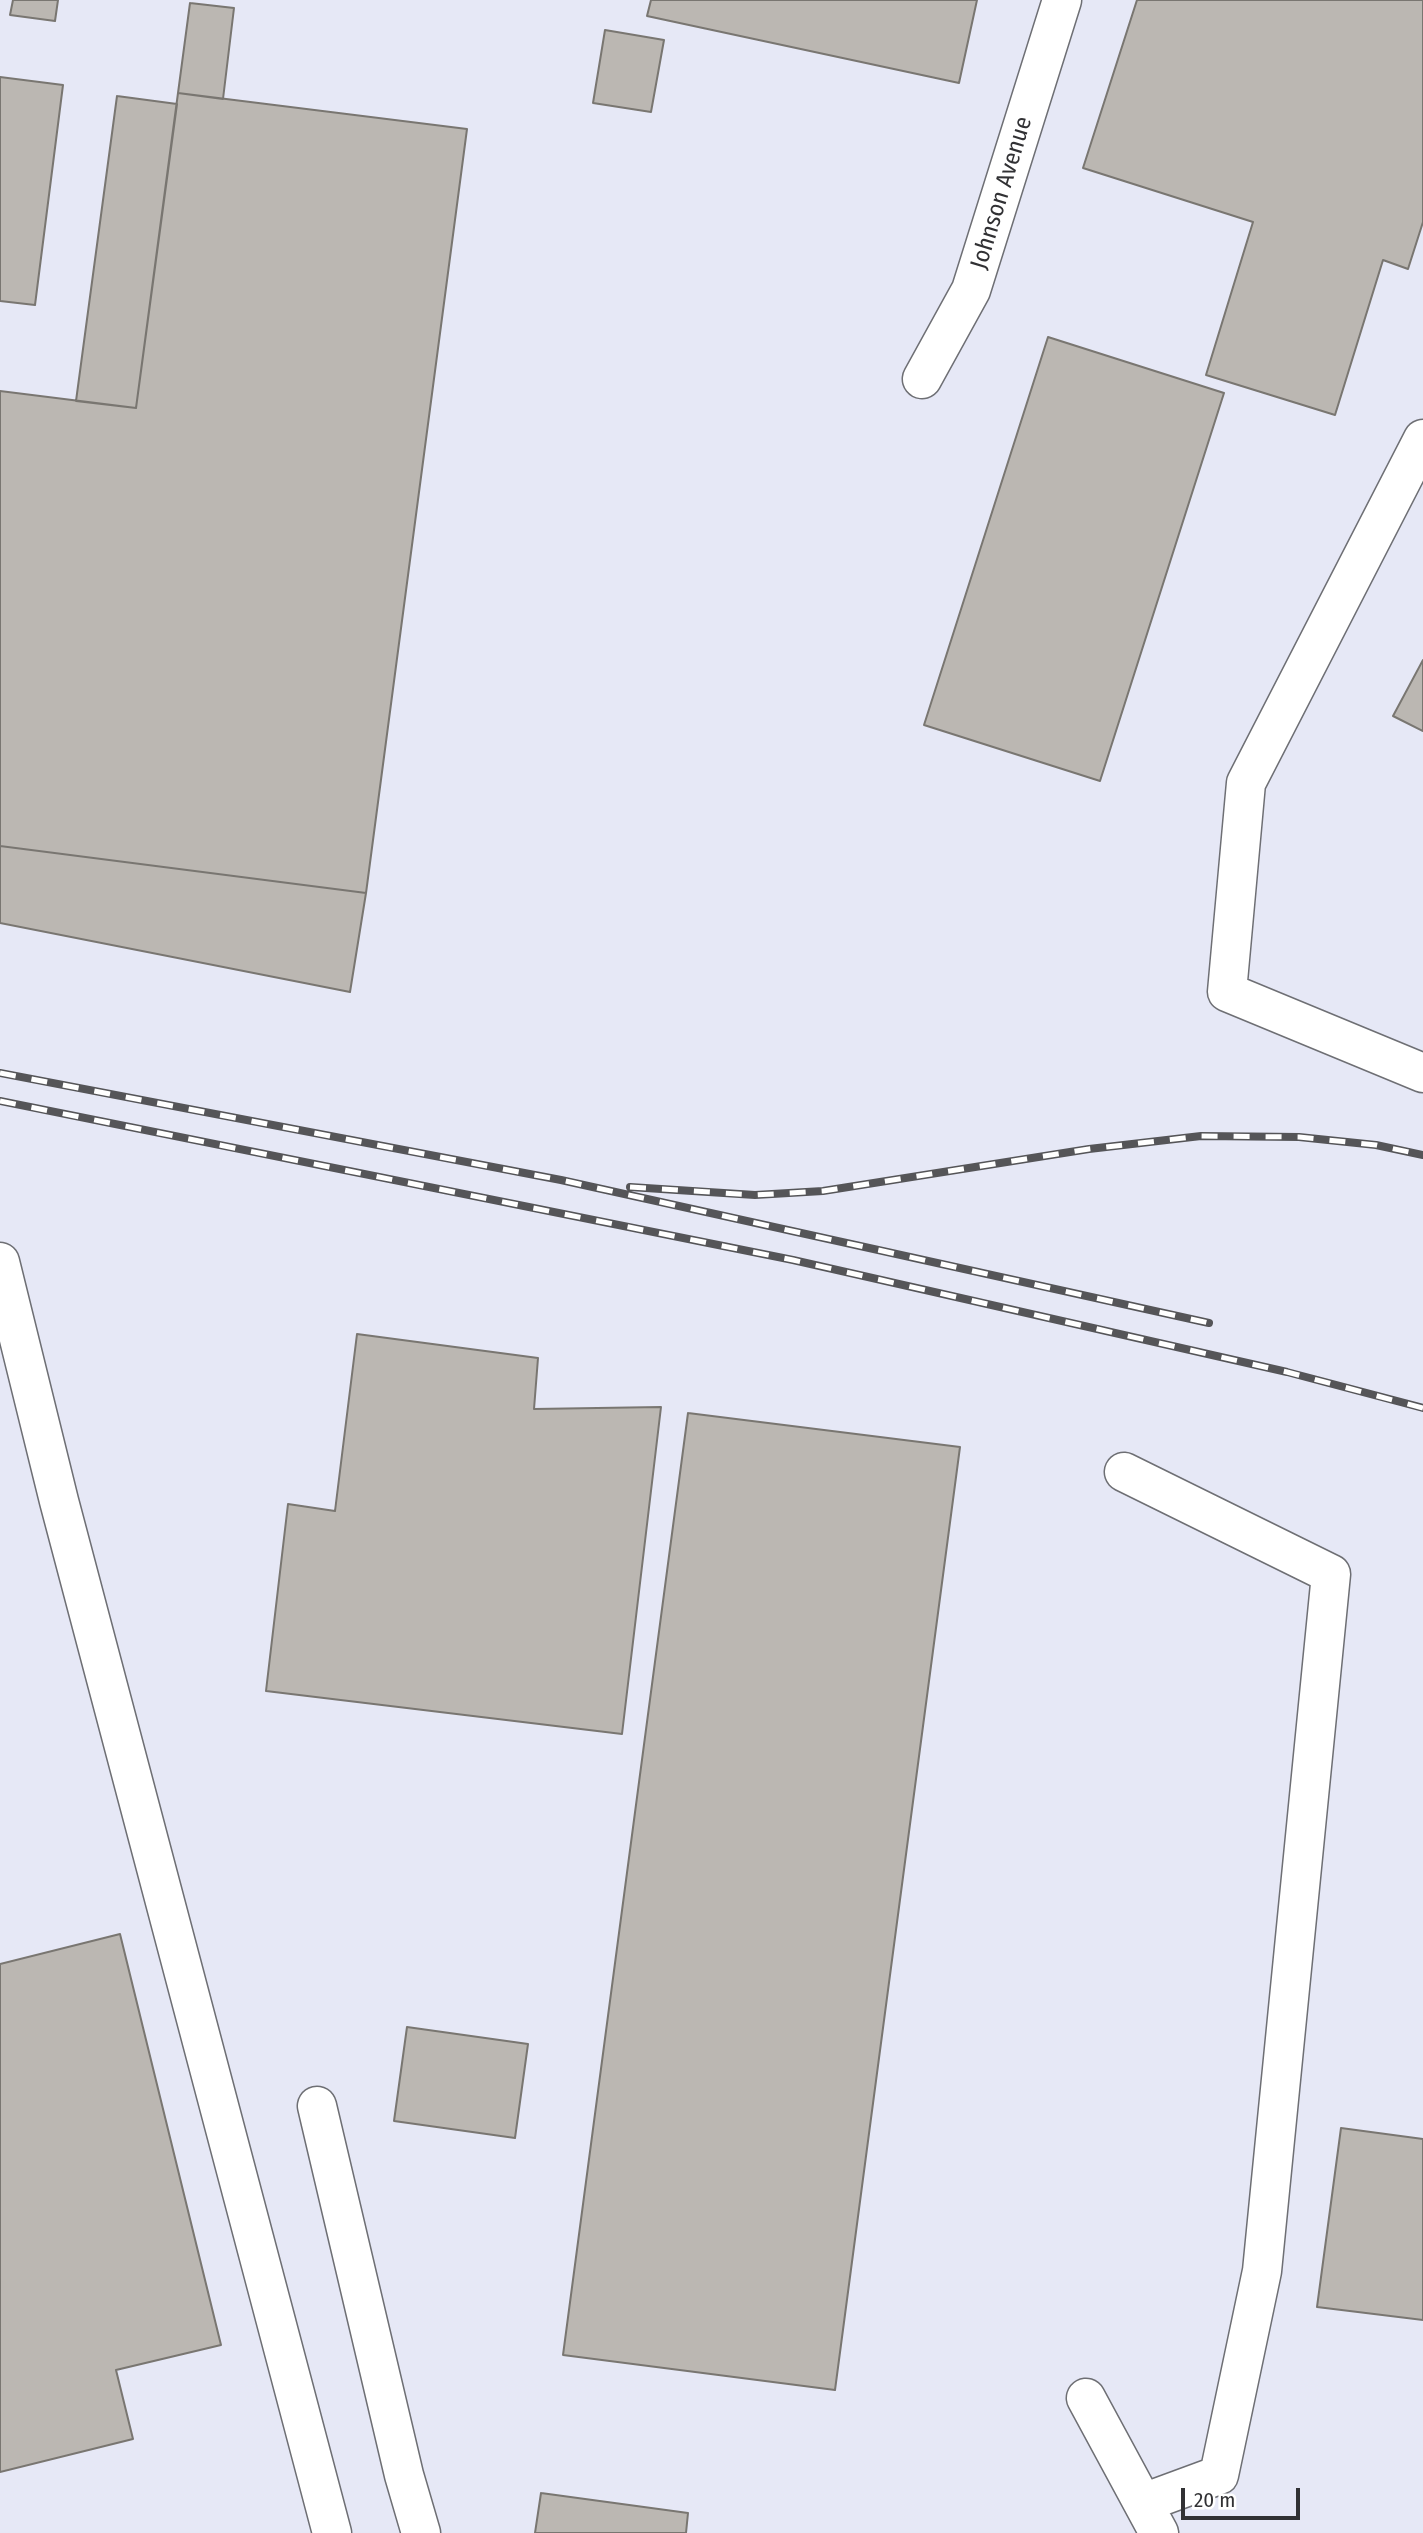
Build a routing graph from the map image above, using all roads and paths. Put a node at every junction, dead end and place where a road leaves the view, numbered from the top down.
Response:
1 (1062, 0) edge
2 (922, 379) dead end
3 (1423, 439) edge
4 (1423, 1073) edge
5 (0, 1262) edge
6 (1124, 1472) dead end
7 (317, 2106) dead end
8 (1086, 2398) dead end
9 (1151, 2518) edge
10 (332, 2533) edge
11 (422, 2533) edge

1 - 2 street, Johnson Avenue
3 - 4 street
5 - 10 street
6 - 9 street
7 - 11 street
8 - 9 street

